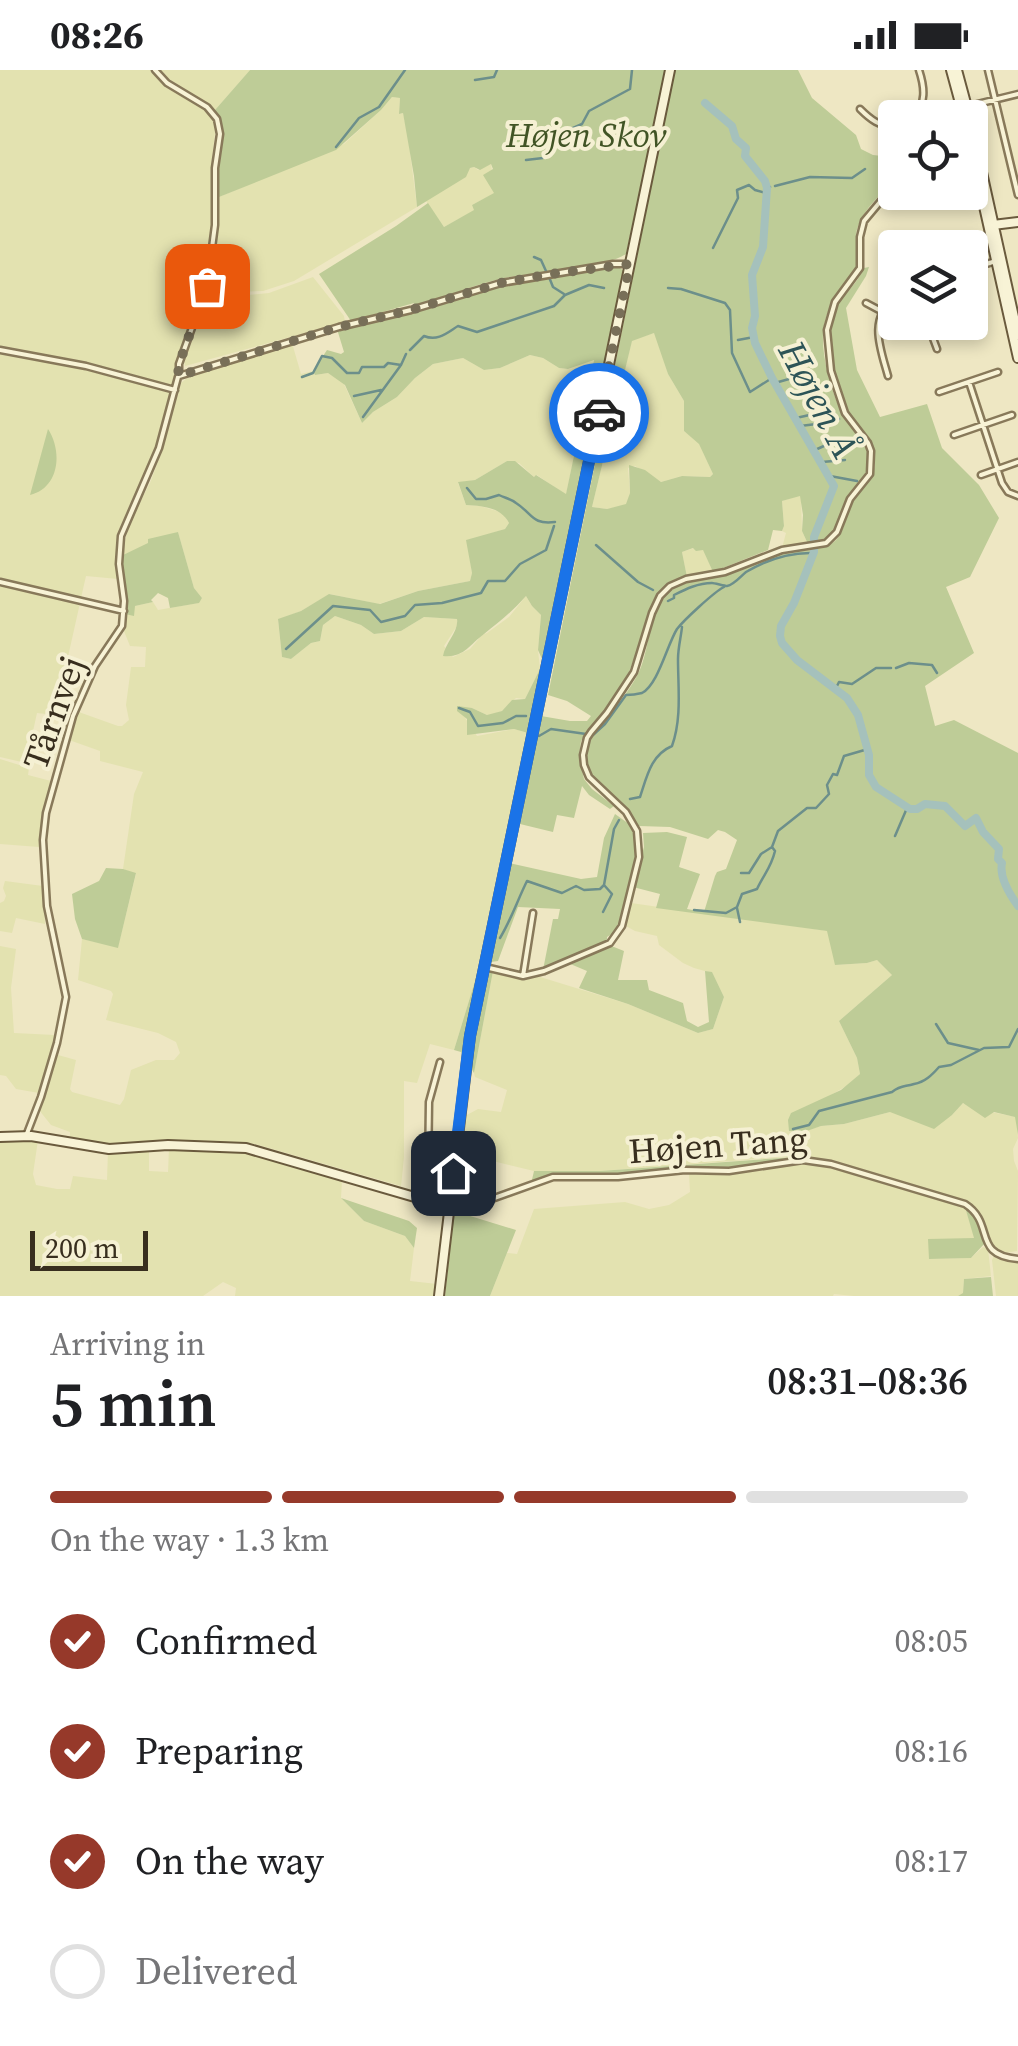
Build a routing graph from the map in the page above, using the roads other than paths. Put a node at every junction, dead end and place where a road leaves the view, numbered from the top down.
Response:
1 (155, 70) edge
2 (670, 70) edge
3 (920, 70) edge
4 (954, 70) edge
5 (988, 70) edge
6 (1018, 94) edge
7 (923, 100) edge
8 (961, 100) edge
9 (996, 100) junction
10 (988, 104) edge
11 (860, 109) dead end
12 (878, 124) edge
13 (1018, 195) edge
14 (878, 204) edge
15 (987, 210) edge
16 (988, 210) edge
17 (1018, 224) edge
18 (992, 228) junction
19 (998, 261) junction
20 (630, 264) junction
21 (988, 264) edge
22 (866, 303) dead end
23 (878, 309) edge
24 (1018, 335) edge
25 (879, 340) edge
26 (934, 340) edge
27 (937, 349) dead end
28 (0, 350) edge
29 (1018, 358) edge
30 (998, 372) dead end
31 (178, 376) junction
32 (888, 376) dead end
33 (968, 382) junction
34 (175, 390) junction
35 (938, 392) dead end
36 (1012, 416) dead end
37 (983, 426) junction
38 (954, 435) dead end
39 (1018, 462) edge
40 (998, 470) junction
41 (981, 476) dead end
42 (1018, 496) edge
43 (0, 582) edge
44 (124, 611) junction
45 (533, 912) dead end
46 (485, 968) junction
47 (523, 976) junction
48 (440, 1062) dead end
49 (26, 1136) junction
50 (0, 1137) edge
51 (422, 1199) junction
52 (449, 1206) junction
53 (1018, 1259) edge
54 (440, 1296) edge

1 - 31 street
2 - 20 main road
3 - 7 street
4 - 8 main road
5 - 9 street
6 - 9 street
9 - 10 street
9 - 13 street
11 - 12 street
14 - 47 street
15 - 18 main road
16 - 18 main road
17 - 18 main road
18 - 19 main road
19 - 21 street
19 - 24 main road
19 - 29 main road
20 - 31 street
20 - 46 main road
22 - 23 street
25 - 32 street
26 - 27 street
28 - 34 street
30 - 33 street
31 - 34 street
33 - 35 street
33 - 37 street
34 - 44 street
36 - 37 street
37 - 38 street
37 - 40 street
39 - 40 street
40 - 41 street
40 - 42 street
43 - 44 street
44 - 49 street, Tårnvej
45 - 47 street
46 - 47 street
46 - 52 main road
48 - 51 street
49 - 50 main road
49 - 51 main road
51 - 52 main road
52 - 53 street, Højen Tang
52 - 54 main road

